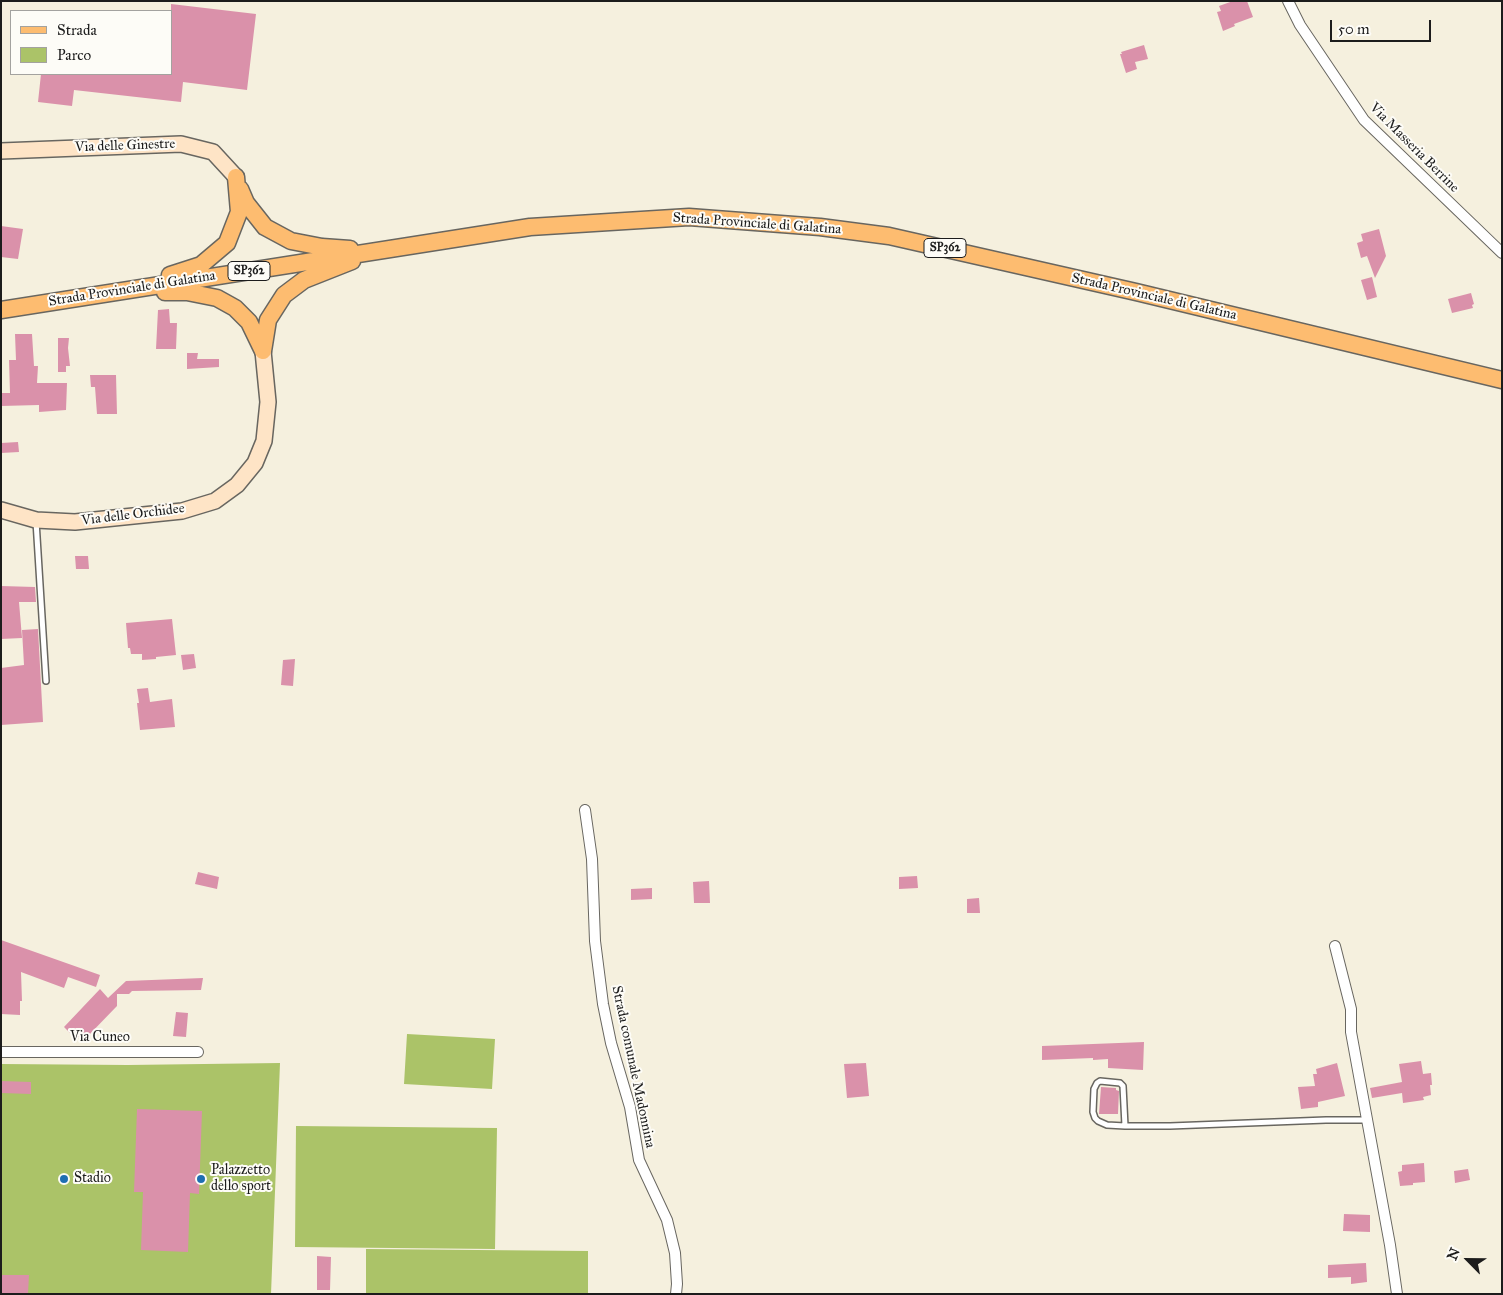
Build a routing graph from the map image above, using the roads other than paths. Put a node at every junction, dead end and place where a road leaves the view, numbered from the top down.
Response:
1 (1288, 1) edge
2 (1, 151) edge
3 (236, 177) junction
4 (377, 251) junction
5 (1502, 253) edge
6 (121, 291) junction
7 (1, 310) edge
8 (263, 351) junction
9 (1502, 380) edge
10 (1, 510) edge
11 (36, 520) junction
12 (46, 681) dead end
13 (585, 810) dead end
14 (1334, 946) dead end
15 (1, 1052) edge
16 (198, 1052) dead end
17 (1367, 1120) junction
18 (1125, 1126) junction
19 (676, 1294) edge
20 (1397, 1294) edge

1 - 5 street, Via Masseria Berrine
2 - 3 street, Via delle Ginestre
3 - 4 main road
3 - 6 main road
4 - 6 main road, Strada Provinciale di Galatina / SP362
4 - 8 main road
4 - 9 main road, Strada Provinciale di Galatina / SP362
6 - 7 main road, Strada Provinciale di Galatina / SP362
6 - 8 main road
8 - 11 street, Via delle Orchidee
10 - 11 street, Via delle Orchidee
11 - 12 lane
13 - 19 street, Strada comunale Madonnina
14 - 17 street
15 - 16 street, Via Cuneo
17 - 18 lane
17 - 20 street
18 - 18 lane

